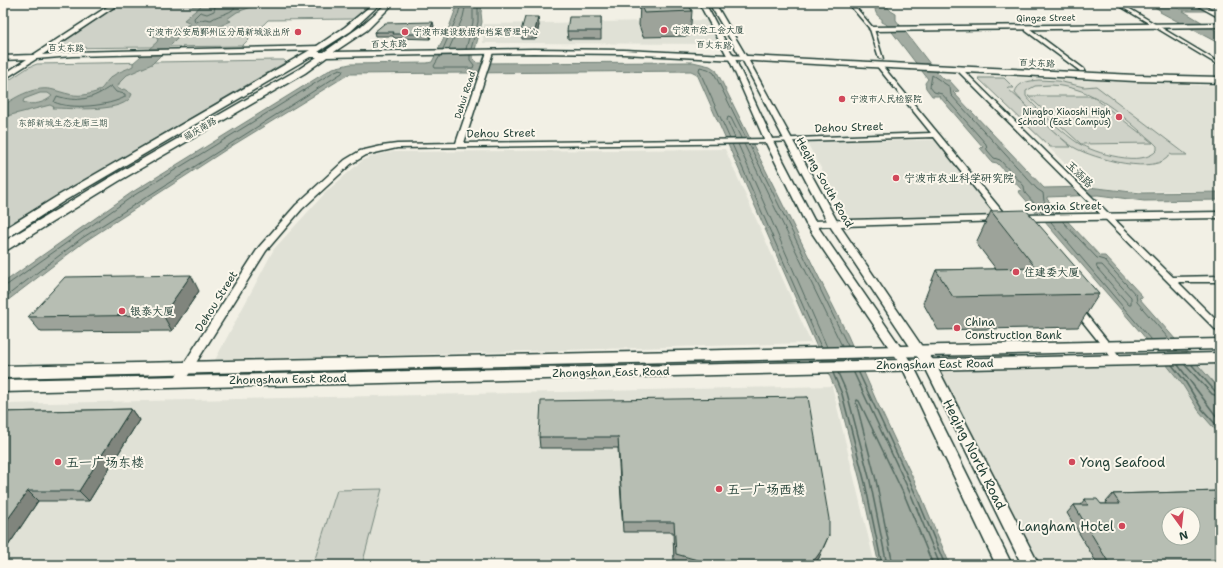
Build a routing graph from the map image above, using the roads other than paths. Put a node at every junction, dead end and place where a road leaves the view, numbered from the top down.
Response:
1 (117, 3) edge
2 (378, 3) edge
3 (391, 3) edge
4 (702, 3) edge
5 (712, 3) edge
6 (850, 3) edge
7 (1117, 3) edge
8 (1196, 3) edge
9 (1214, 3) edge
10 (1220, 6) edge
11 (1220, 16) edge
12 (1220, 27) edge
13 (1159, 28) junction
14 (873, 30) junction
15 (1028, 30) junction
16 (337, 48) junction
17 (324, 51) junction
18 (490, 52) junction
19 (730, 54) junction
20 (741, 54) junction
21 (309, 55) junction
22 (34, 57) junction
23 (42, 57) junction
24 (3, 58) edge
25 (879, 61) junction
26 (1220, 65) edge
27 (959, 69) junction
28 (1082, 70) junction
29 (1220, 74) edge
30 (3, 78) edge
31 (1220, 80) edge
32 (937, 135) junction
33 (787, 140) junction
34 (769, 141) junction
35 (459, 145) junction
36 (1220, 215) edge
37 (1108, 217) junction
38 (1006, 222) junction
39 (833, 223) junction
40 (811, 224) junction
41 (3, 235) edge
42 (3, 247) edge
43 (1220, 279) edge
44 (1171, 280) junction
45 (1073, 304) edge
46 (1220, 329) edge
47 (1220, 344) edge
48 (1107, 346) junction
49 (898, 351) junction
50 (919, 351) junction
51 (1220, 358) edge
52 (1118, 360) junction
53 (930, 364) junction
54 (907, 365) junction
55 (187, 368) junction
56 (3, 372) edge
57 (178, 382) junction
58 (3, 386) edge
59 (1004, 565) edge
60 (1031, 565) edge

1 - 22 street
2 - 17 main road, 福庆南路
3 - 16 main road, 福庆南路
4 - 19 main road
5 - 20 main road, Heqing South Road
6 - 14 street
7 - 13 street
8 - 11 main road
9 - 10 main road
12 - 13 street, Qingze Street
13 - 14 street, Qingze Street
13 - 15 street, Qingze Street
13 - 26 street
14 - 15 street, Qingze Street
14 - 25 street
15 - 28 street
16 - 17 main road, 福庆南路
16 - 19 main road, 百丈东路
17 - 18 main road, 百丈东路
17 - 21 main road, 福庆南路
17 - 23 street, 百丈东路
17 - 42 main road, 福庆南路
18 - 19 main road, 百丈东路
18 - 35 street, Dehui Road
19 - 20 main road, 百丈东路
19 - 34 main road
20 - 25 main road, 百丈东路
20 - 33 main road, Heqing South Road
21 - 23 street, 百丈东路
21 - 41 main road, 福庆南路
22 - 23 street
22 - 24 street
22 - 30 street
25 - 27 main road, 百丈东路
25 - 28 main road, 百丈东路
25 - 32 street
27 - 31 main road, 百丈东路
27 - 37 street, 玉涵路
28 - 29 main road, 百丈东路
32 - 33 street, Dehou Street
32 - 38 street
33 - 34 street, Dehou Street
33 - 39 main road, Heqing South Road
34 - 35 street, Dehou Street
34 - 40 main road
35 - 55 street, Dehou Street
36 - 37 street, Songxia Street
37 - 38 street, Songxia Street
37 - 44 street, 玉涵路
38 - 39 street, Songxia Street
39 - 40 street, Songxia Street
39 - 50 main road, Heqing South Road
40 - 49 main road
43 - 44 street
44 - 46 street, 玉涵路
45 - 48 street
47 - 48 main road, Zhongshan East Road
48 - 50 main road, Zhongshan East Road
48 - 52 street
49 - 50 main road, Zhongshan East Road
49 - 54 main road
49 - 55 main road, Zhongshan East Road
50 - 53 main road, Heqing South Road
51 - 52 main road, Zhongshan East Road
52 - 53 main road, Zhongshan East Road
53 - 54 main road, Zhongshan East Road
53 - 60 main road, Heqing North Road
54 - 57 main road, Zhongshan East Road
54 - 59 main road, Heqing North Road
55 - 56 main road, Zhongshan East Road
55 - 57 street, Dehou Street
57 - 58 main road, Zhongshan East Road

